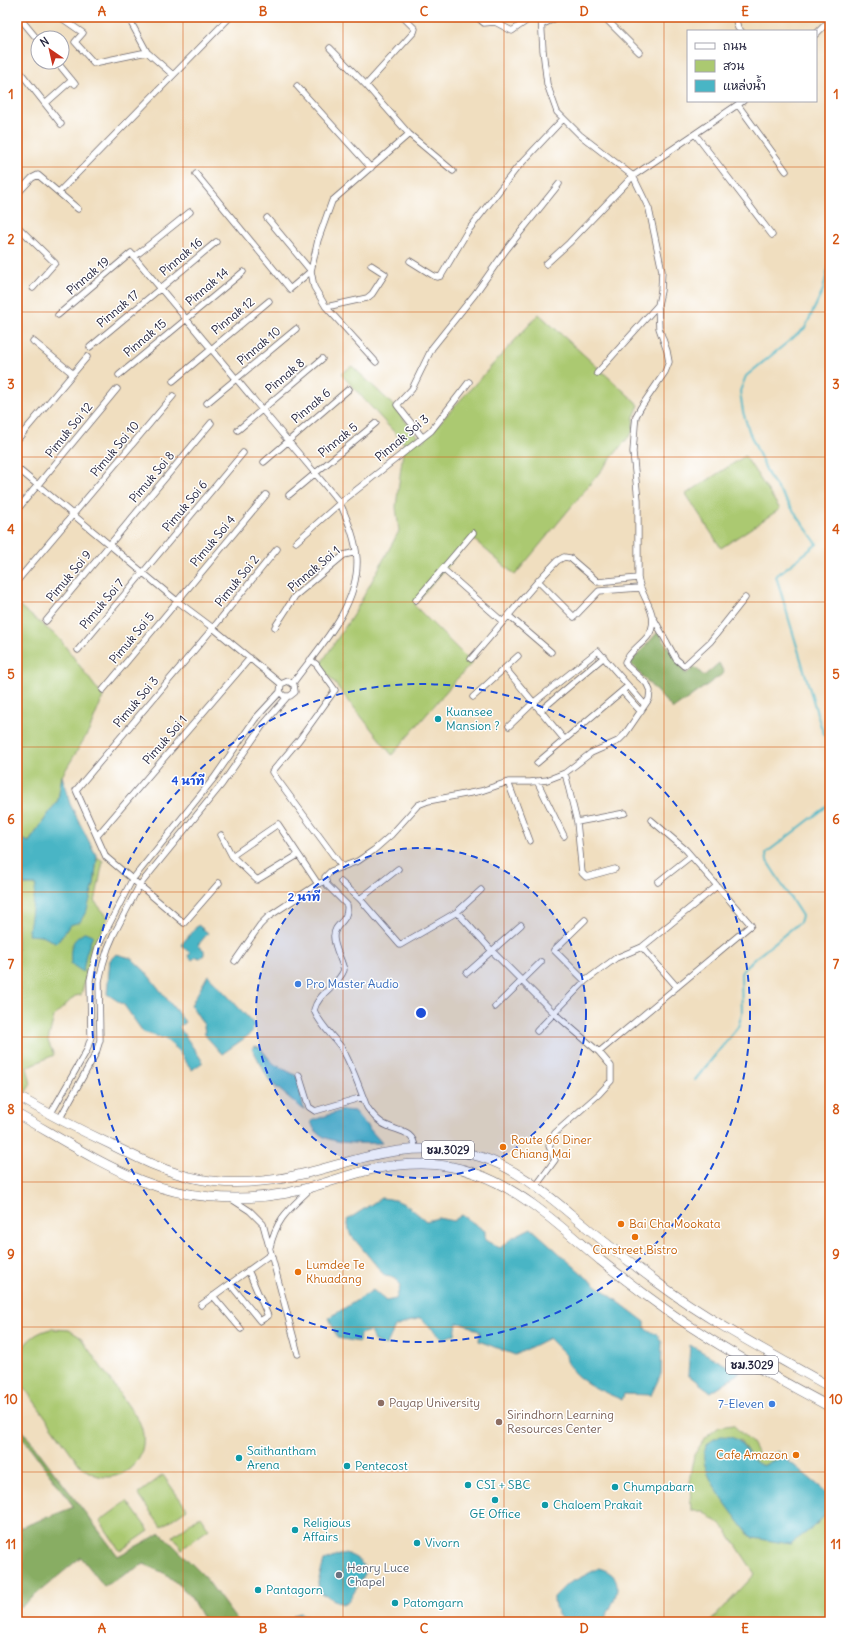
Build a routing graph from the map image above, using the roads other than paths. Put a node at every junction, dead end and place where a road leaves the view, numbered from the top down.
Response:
1 (60, 17) edge
2 (128, 17) edge
3 (230, 17) edge
4 (403, 17) edge
5 (477, 17) edge
6 (532, 17) edge
7 (542, 17) edge
8 (558, 17) edge
9 (604, 17) edge
10 (735, 17) edge
11 (20, 18) edge
12 (830, 20) edge
13 (543, 24) junction
14 (30, 30) edge
15 (740, 30) edge
16 (817, 33) edge
17 (330, 48) dead end
18 (147, 52) junction
19 (639, 52) dead end
20 (17, 68) edge
21 (64, 70) edge
22 (173, 75) junction
23 (366, 85) junction
24 (297, 86) dead end
25 (742, 102) edge
26 (44, 104) junction
27 (738, 105) junction
28 (563, 119) junction
29 (61, 124) dead end
30 (409, 134) junction
31 (695, 134) junction
32 (371, 168) junction
33 (453, 171) dead end
34 (786, 171) dead end
35 (196, 174) dead end
36 (633, 176) junction
37 (559, 184) dead end
38 (59, 192) junction
39 (17, 194) edge
40 (78, 209) dead end
41 (190, 212) dead end
42 (267, 218) dead end
43 (17, 226) edge
44 (772, 235) dead end
45 (216, 242) dead end
46 (133, 255) junction
47 (410, 261) dead end
48 (546, 264) dead end
49 (371, 265) dead end
50 (311, 270) junction
51 (243, 272) dead end
52 (32, 288) dead end
53 (161, 288) junction
54 (269, 301) dead end
55 (658, 305) junction
56 (326, 307) junction
57 (58, 315) dead end
58 (186, 318) junction
59 (296, 329) dead end
60 (33, 341) dead end
61 (90, 347) dead end
62 (211, 348) junction
63 (87, 357) dead end
64 (322, 359) dead end
65 (376, 362) dead end
66 (72, 373) junction
67 (597, 373) dead end
68 (119, 375) dead end
69 (236, 379) junction
70 (173, 381) dead end
71 (469, 382) dead end
72 (117, 389) dead end
73 (349, 389) dead end
74 (173, 396) dead end
75 (207, 404) dead end
76 (262, 409) junction
77 (376, 423) dead end
78 (211, 424) dead end
79 (238, 430) dead end
80 (422, 437) junction
81 (17, 440) edge
82 (288, 440) junction
83 (243, 453) dead end
84 (264, 462) dead end
85 (17, 468) edge
86 (315, 473) junction
87 (38, 485) junction
88 (266, 495) dead end
89 (289, 495) dead end
90 (340, 503) junction
91 (17, 510) edge
92 (74, 515) junction
93 (473, 533) dead end
94 (296, 542) dead end
95 (109, 545) junction
96 (277, 548) dead end
97 (356, 552) junction
98 (442, 568) junction
99 (144, 573) junction
100 (638, 578) junction
101 (17, 581) edge
102 (538, 581) junction
103 (639, 588) junction
104 (745, 598) dead end
105 (416, 600) dead end
106 (177, 601) junction
107 (508, 616) junction
108 (654, 619) junction
109 (46, 621) dead end
110 (503, 622) junction
111 (275, 627) dead end
112 (213, 628) junction
113 (78, 650) dead end
114 (551, 652) dead end
115 (518, 656) dead end
116 (250, 658) junction
117 (604, 658) junction
118 (471, 659) dead end
119 (310, 660) junction
120 (505, 668) junction
121 (293, 683) junction
122 (281, 684) junction
123 (628, 686) junction
124 (103, 690) dead end
125 (622, 691) junction
126 (280, 692) junction
127 (287, 697) junction
128 (473, 697) dead end
129 (534, 703) junction
130 (645, 705) junction
131 (540, 711) junction
132 (641, 712) junction
133 (509, 726) dead end
134 (564, 739) junction
135 (232, 753) junction
136 (239, 759) junction
137 (537, 763) dead end
138 (565, 773) junction
139 (537, 781) junction
140 (508, 782) junction
141 (625, 813) dead end
142 (184, 815) junction
143 (651, 820) dead end
144 (191, 821) junction
145 (577, 822) junction
146 (221, 835) dead end
147 (97, 836) junction
148 (564, 836) dead end
149 (530, 841) dead end
150 (298, 855) junction
151 (232, 856) junction
152 (691, 856) junction
153 (342, 867) junction
154 (398, 869) dead end
155 (615, 869) dead end
156 (132, 880) junction
157 (325, 881) junction
158 (341, 882) dead end
159 (658, 882) dead end
160 (219, 883) dead end
161 (318, 884) junction
162 (139, 886) junction
163 (717, 886) junction
164 (481, 890) dead end
165 (360, 899) junction
166 (457, 912) junction
167 (585, 920) dead end
168 (521, 925) dead end
169 (642, 947) junction
170 (492, 951) junction
171 (235, 961) dead end
172 (541, 962) dead end
173 (467, 973) dead end
174 (523, 980) junction
175 (585, 981) junction
176 (677, 987) junction
177 (495, 1007) dead end
178 (91, 1013) junction
179 (100, 1013) junction
180 (555, 1014) junction
181 (537, 1031) dead end
182 (599, 1052) junction
183 (299, 1075) dead end
184 (17, 1096) edge
185 (363, 1097) junction
186 (17, 1114) edge
187 (50, 1115) junction
188 (60, 1120) junction
189 (415, 1148) junction
190 (536, 1186) junction
191 (313, 1187) junction
192 (230, 1198) junction
193 (270, 1251) junction
194 (248, 1270) junction
195 (230, 1284) junction
196 (212, 1296) junction
197 (201, 1304) dead end
198 (241, 1329) dead end
199 (298, 1354) dead end
200 (830, 1387) edge
201 (830, 1407) edge

1 - 18 street
2 - 18 street
3 - 22 street
4 - 23 street
5 - 6 street
7 - 13 street
8 - 13 street
9 - 19 street
10 - 15 street
11 - 14 street
12 - 16 street
13 - 28 street
17 - 23 street
18 - 22 street
20 - 26 street
21 - 26 street
22 - 38 street
23 - 30 street
24 - 32 street
25 - 27 street
26 - 29 street
27 - 31 street
27 - 34 street
28 - 36 street
28 - 47 street
30 - 32 street
30 - 33 street
31 - 36 street
31 - 44 street
32 - 50 street
35 - 50 street
36 - 48 street
36 - 55 street
37 - 80 street
38 - 39 street
38 - 40 street
41 - 46 street, Pinnak 19
42 - 50 street
43 - 52 street
45 - 53 street, Pinnak 16
46 - 53 street
46 - 57 street, Pinnak 19
49 - 56 street
50 - 56 street
51 - 58 street, Pinnak 14
53 - 58 street
53 - 61 street, Pinnak 17
54 - 62 street, Pinnak 12
55 - 67 street
55 - 100 street
56 - 65 street
58 - 62 street
58 - 68 street, Pinnak 15
59 - 69 street, Pinnak 10
60 - 66 street
62 - 69 street
62 - 70 street, Pinnak 12
63 - 66 street
64 - 76 street, Pinnak 8
66 - 81 street
69 - 75 street, Pinnak 10
69 - 76 street
71 - 80 street, Pinnak Soi 3
72 - 87 street, Pimuk Soi 12
73 - 82 street, Pinnak 6
74 - 92 street, Pimuk Soi 10
76 - 79 street, Pinnak 8
76 - 82 street
77 - 86 street, Pinnak 5
78 - 95 street, Pimuk Soi 8
80 - 90 street, Pinnak Soi 3
82 - 84 street, Pinnak 6
82 - 86 street
83 - 99 street, Pimuk Soi 6
85 - 87 street
86 - 89 street, Pinnak 5
86 - 90 street
87 - 91 street, Pimuk Soi 12
87 - 92 street
88 - 106 street, Pimuk Soi 4
90 - 94 street, Pinnak Soi 3
90 - 97 street
92 - 95 street
92 - 101 street, Pimuk Soi 10
93 - 98 street
95 - 99 street
95 - 109 street, Pimuk Soi 9
96 - 112 street, Pimuk Soi 2
97 - 111 street, Pinnak Soi 1
97 - 119 street
98 - 105 street
98 - 110 street
99 - 106 street
99 - 113 street, Pimuk Soi 7
100 - 102 street
100 - 103 street
102 - 103 street
102 - 107 street
103 - 108 street
104 - 108 street
106 - 112 street
106 - 124 street, Pimuk Soi 5
107 - 110 street
107 - 114 street
108 - 130 street
110 - 118 street
112 - 116 street
112 - 147 street, Pimuk Soi 3
115 - 120 street
116 - 122 street
116 - 147 street, Pimuk Soi 1
117 - 123 street
117 - 129 street
117 - 131 street
119 - 121 street
119 - 153 street
120 - 128 street
120 - 129 street
121 - 122 street
121 - 127 street
122 - 126 street
123 - 125 street
123 - 130 street
125 - 132 street
125 - 134 street
126 - 127 street
126 - 135 street
127 - 136 street
129 - 131 street
129 - 133 street
130 - 132 street
131 - 134 street
132 - 138 street
134 - 137 street
135 - 136 street
135 - 142 street
136 - 144 street
138 - 139 street
138 - 145 street
139 - 140 street
139 - 148 street
140 - 149 street
140 - 153 street
141 - 145 street
142 - 144 street
142 - 156 street
143 - 152 street
144 - 162 street
145 - 155 street
146 - 151 street
147 - 156 street
150 - 151 street
150 - 151 street
150 - 161 street
152 - 159 street
152 - 163 street
153 - 157 street
154 - 165 street
156 - 162 street
156 - 178 street
157 - 161 street
157 - 185 street
158 - 165 street
160 - 162 street
161 - 171 street
162 - 179 street
163 - 169 street
163 - 176 street
164 - 166 street
165 - 166 street
166 - 170 street
167 - 175 street
168 - 170 street
169 - 175 street
169 - 176 street
170 - 173 street
170 - 174 street
172 - 174 street
174 - 177 street
174 - 180 street
175 - 180 street
176 - 182 street
178 - 179 street
178 - 187 street
179 - 188 street
180 - 181 street
180 - 182 street
182 - 190 street
183 - 185 street
184 - 187 main road, ชม.3029
185 - 189 street
186 - 192 main road, ชม.3029
187 - 188 main road, ชม.3029
188 - 189 main road, ชม.3029
189 - 190 main road, ชม.3029
190 - 200 main road, ชม.3029
191 - 192 main road, ชม.3029
191 - 193 street
191 - 201 main road, ชม.3029
192 - 193 street
193 - 194 street
193 - 199 street
194 - 195 street
194 - 195 street
195 - 196 street
196 - 197 street
196 - 198 street

